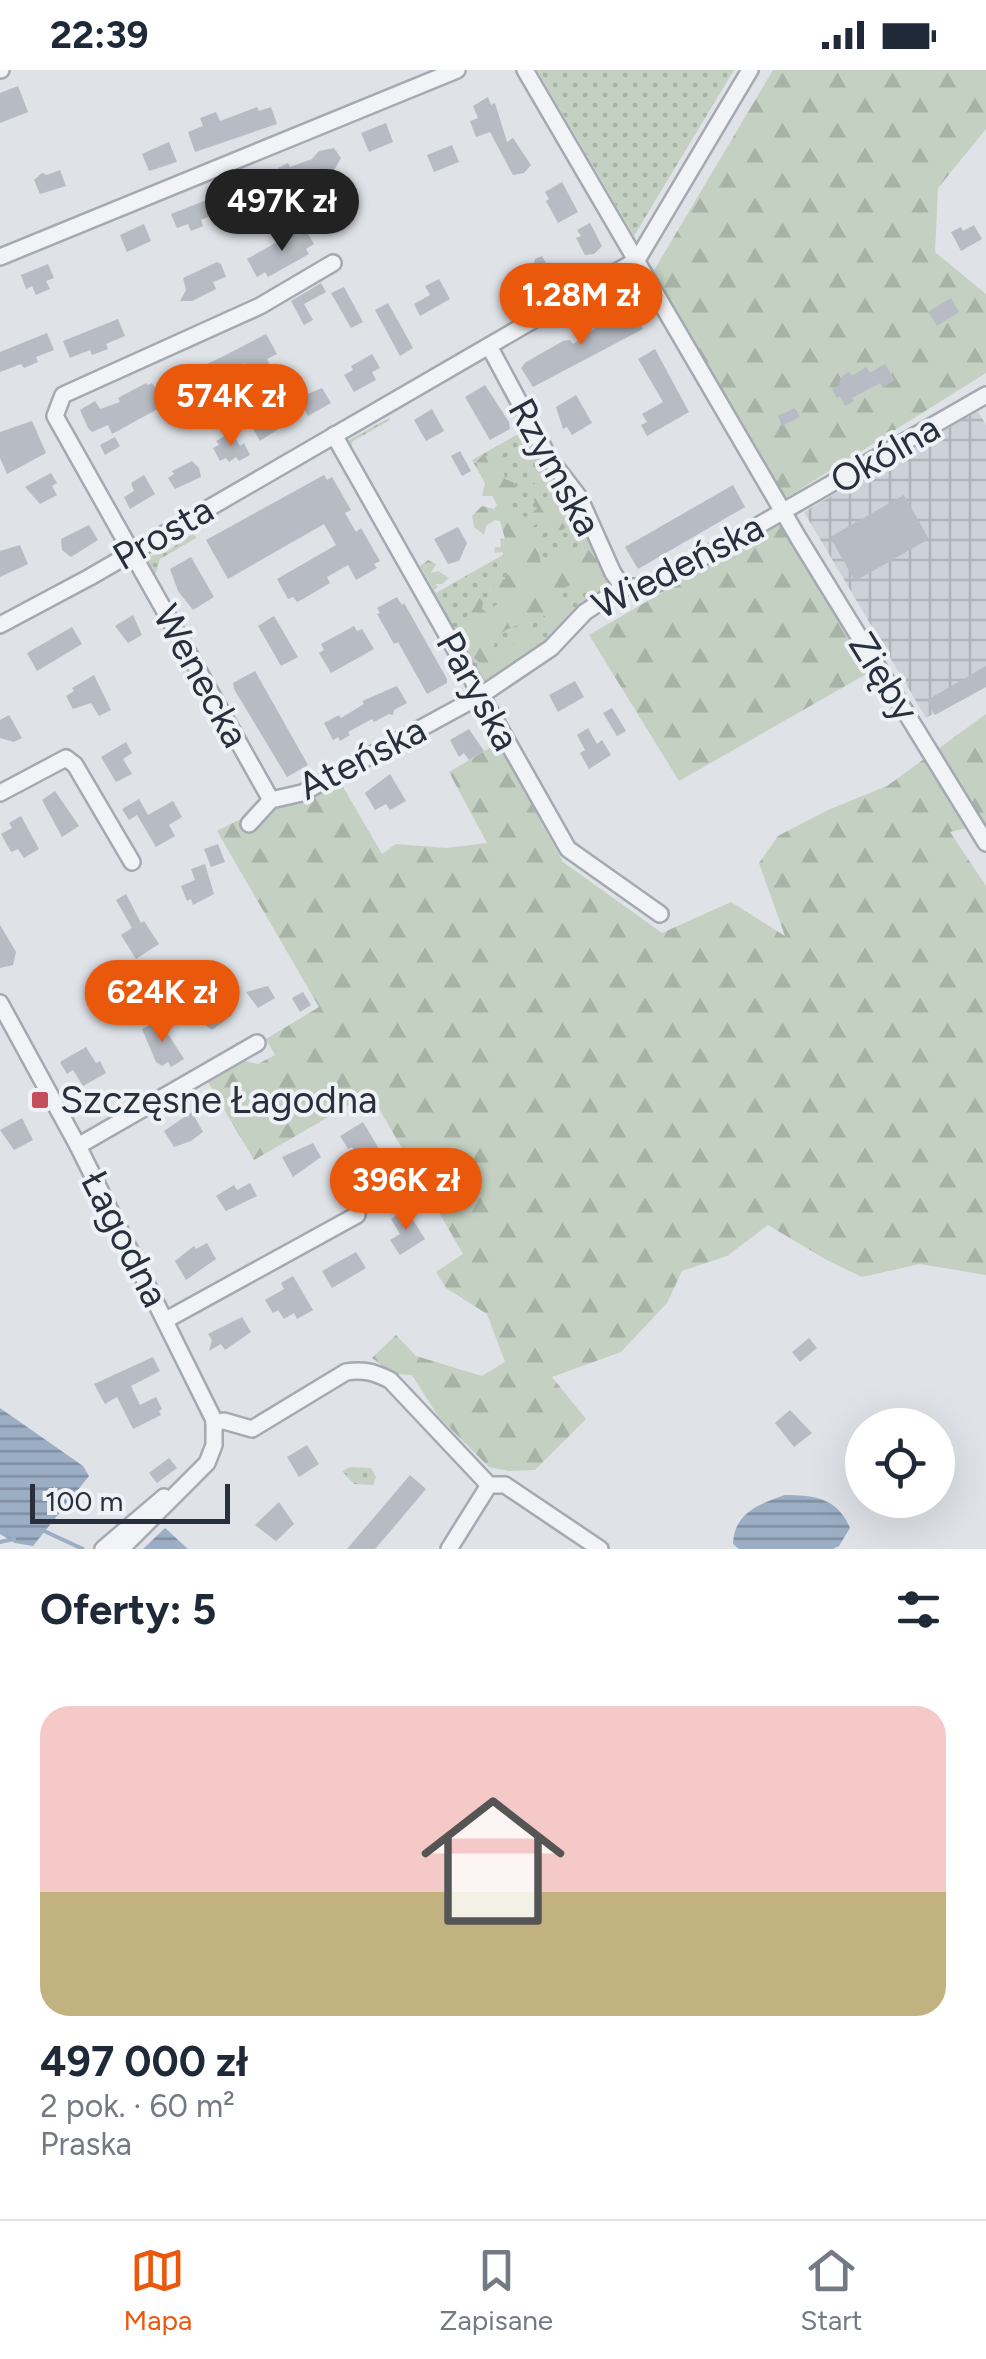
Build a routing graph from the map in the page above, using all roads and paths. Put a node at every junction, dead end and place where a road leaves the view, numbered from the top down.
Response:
1 (457, 70) edge
2 (525, 70) edge
3 (750, 70) edge
4 (0, 257) edge
5 (636, 260) junction
6 (333, 264) dead end
7 (488, 346) junction
8 (986, 395) edge
9 (334, 435) junction
10 (784, 511) junction
11 (130, 552) junction
12 (623, 587) junction
13 (0, 625) edge
14 (480, 696) junction
15 (0, 793) edge
16 (271, 800) junction
17 (248, 824) dead end
18 (986, 842) edge
19 (132, 862) dead end
20 (660, 914) dead end
21 (0, 1002) edge
22 (257, 1042) dead end
23 (78, 1146) junction
24 (357, 1215) dead end
25 (166, 1320) junction
26 (214, 1423) junction
27 (193, 1479) junction
28 (489, 1485) junction
29 (103, 1549) edge
30 (121, 1549) edge
31 (449, 1549) edge
32 (600, 1549) edge

1 - 4 street
2 - 5 street, Zięby
3 - 5 street
5 - 7 street, Prosta
5 - 10 street, Zięby
6 - 11 street, Wenecka
7 - 9 street, Prosta
7 - 12 street, Rzymska
8 - 10 street, Okólna
9 - 11 street, Prosta
9 - 14 street, Paryska
10 - 12 street, Wiedeńska
10 - 18 street, Zięby
11 - 13 street, Prosta
11 - 16 street, Wenecka
12 - 14 street, Wiedeńska
14 - 16 street, Ateńska
14 - 20 street, Paryska
15 - 19 street
16 - 17 street, Ateńska
21 - 23 street, Łagodna
22 - 23 street
23 - 25 street, Łagodna
24 - 25 street
25 - 26 street, Łagodna
26 - 27 street
26 - 28 street
27 - 29 street
27 - 30 street
28 - 31 street
28 - 32 street

